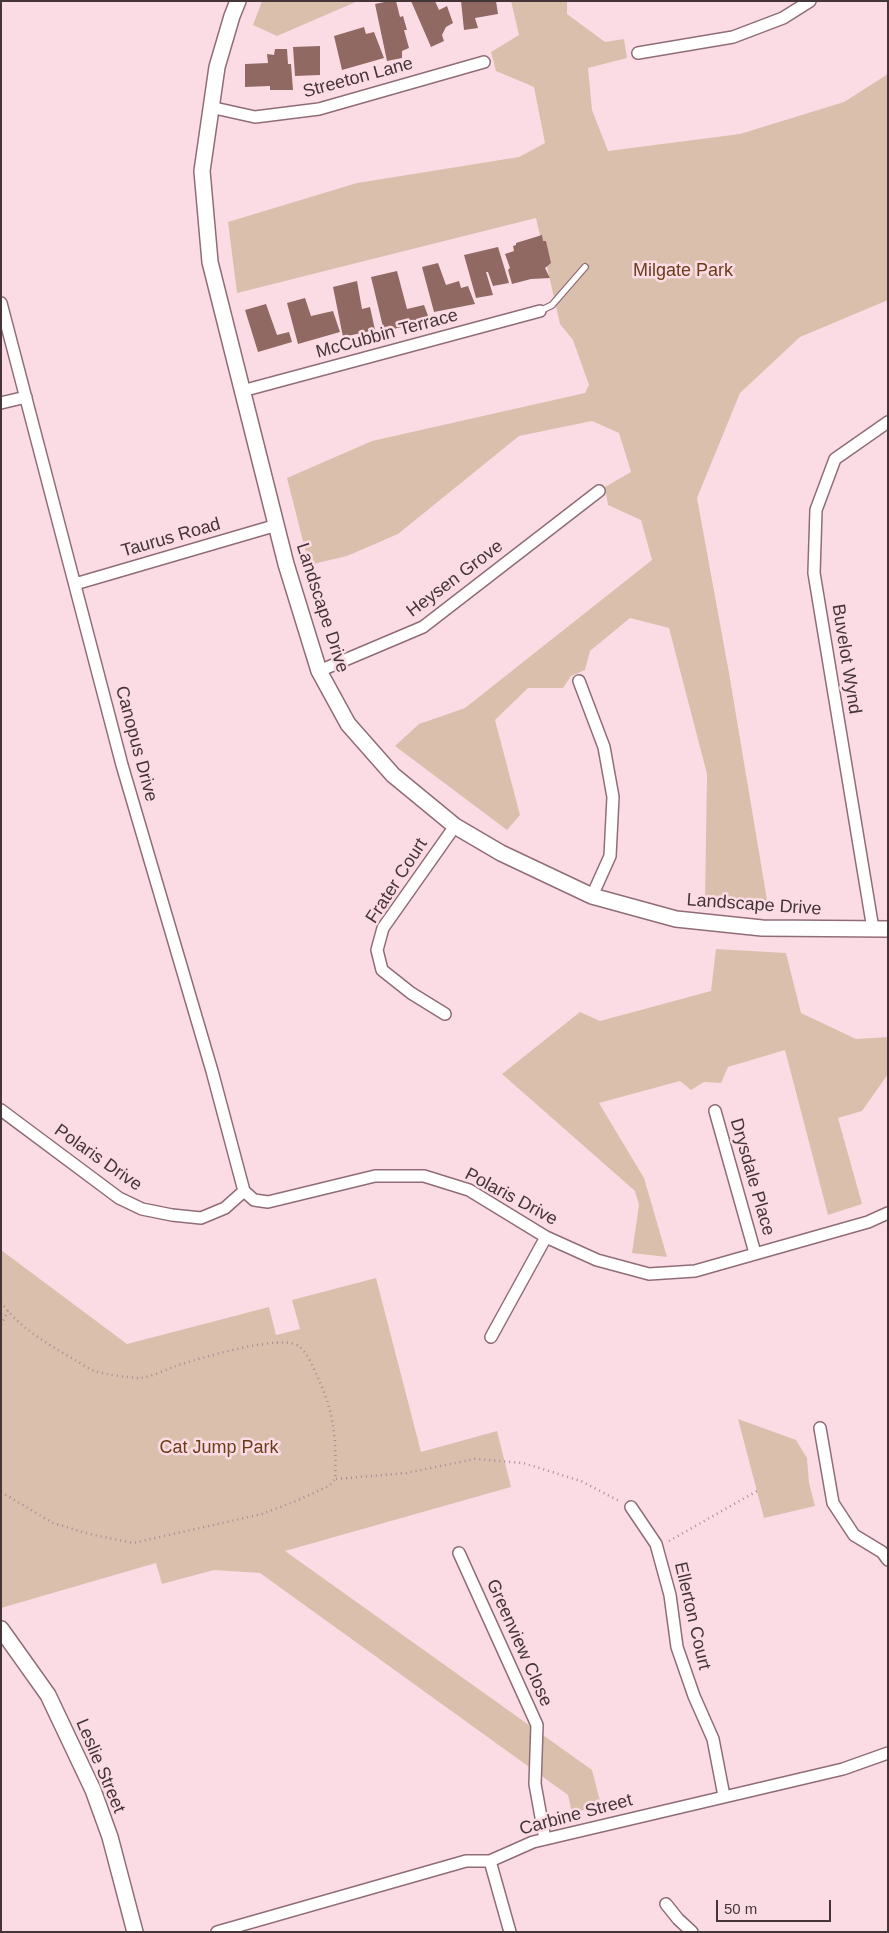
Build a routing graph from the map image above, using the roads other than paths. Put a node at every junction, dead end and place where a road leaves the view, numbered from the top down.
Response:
1 (238, 1) edge
2 (810, 1) edge
3 (638, 53) dead end
4 (484, 62) dead end
5 (210, 108) junction
6 (585, 267) dead end
7 (1, 303) edge
8 (540, 311) joint
9 (242, 392) junction
10 (26, 397) junction
11 (1, 403) edge
12 (888, 422) edge
13 (599, 491) dead end
14 (277, 525) junction
15 (75, 584) junction
16 (319, 671) junction
17 (579, 680) dead end
18 (455, 826) junction
19 (592, 896) junction
20 (880, 929) edge
21 (445, 1014) dead end
22 (1, 1110) edge
23 (714, 1111) dead end
24 (244, 1191) junction
25 (888, 1213) edge
26 (546, 1237) junction
27 (755, 1253) junction
28 (491, 1337) dead end
29 (820, 1428) dead end
30 (631, 1507) road end
31 (459, 1553) dead end
32 (888, 1560) edge
33 (1, 1629) edge
34 (888, 1753) edge
35 (724, 1796) junction
36 (545, 1839) junction
37 (490, 1861) junction
38 (666, 1904) dead end
39 (135, 1932) edge
40 (217, 1932) edge
41 (510, 1932) edge
42 (692, 1932) edge

1 - 5 street, Landscape Drive
2 - 3 street
4 - 5 street, Streeton Lane
5 - 9 street, Landscape Drive
6 - 8 lane
7 - 10 street, Canopus Drive
8 - 9 street, McCubbin Terrace
9 - 14 street, Landscape Drive
10 - 11 street
10 - 15 street, Canopus Drive
12 - 20 street, Buvelot Wynd
13 - 16 street, Heysen Grove
14 - 15 street, Taurus Road
14 - 16 street, Landscape Drive
15 - 24 street, Canopus Drive
16 - 18 street, Landscape Drive
17 - 19 street
18 - 19 street, Landscape Drive
18 - 21 street, Frater Court
19 - 20 street, Landscape Drive
22 - 24 street, Polaris Drive
23 - 27 street, Drysdale Place
24 - 26 street, Polaris Drive
25 - 27 street, Polaris Drive
26 - 27 street, Polaris Drive
26 - 28 street
29 - 32 street
30 - 35 street, Ellerton Court
31 - 36 street, Greenview Close
33 - 39 street, Leslie Street
34 - 35 street, Carbine Street
35 - 36 street, Carbine Street
36 - 37 street, Carbine Street
37 - 40 street, Carbine Street
37 - 41 street
38 - 42 street

